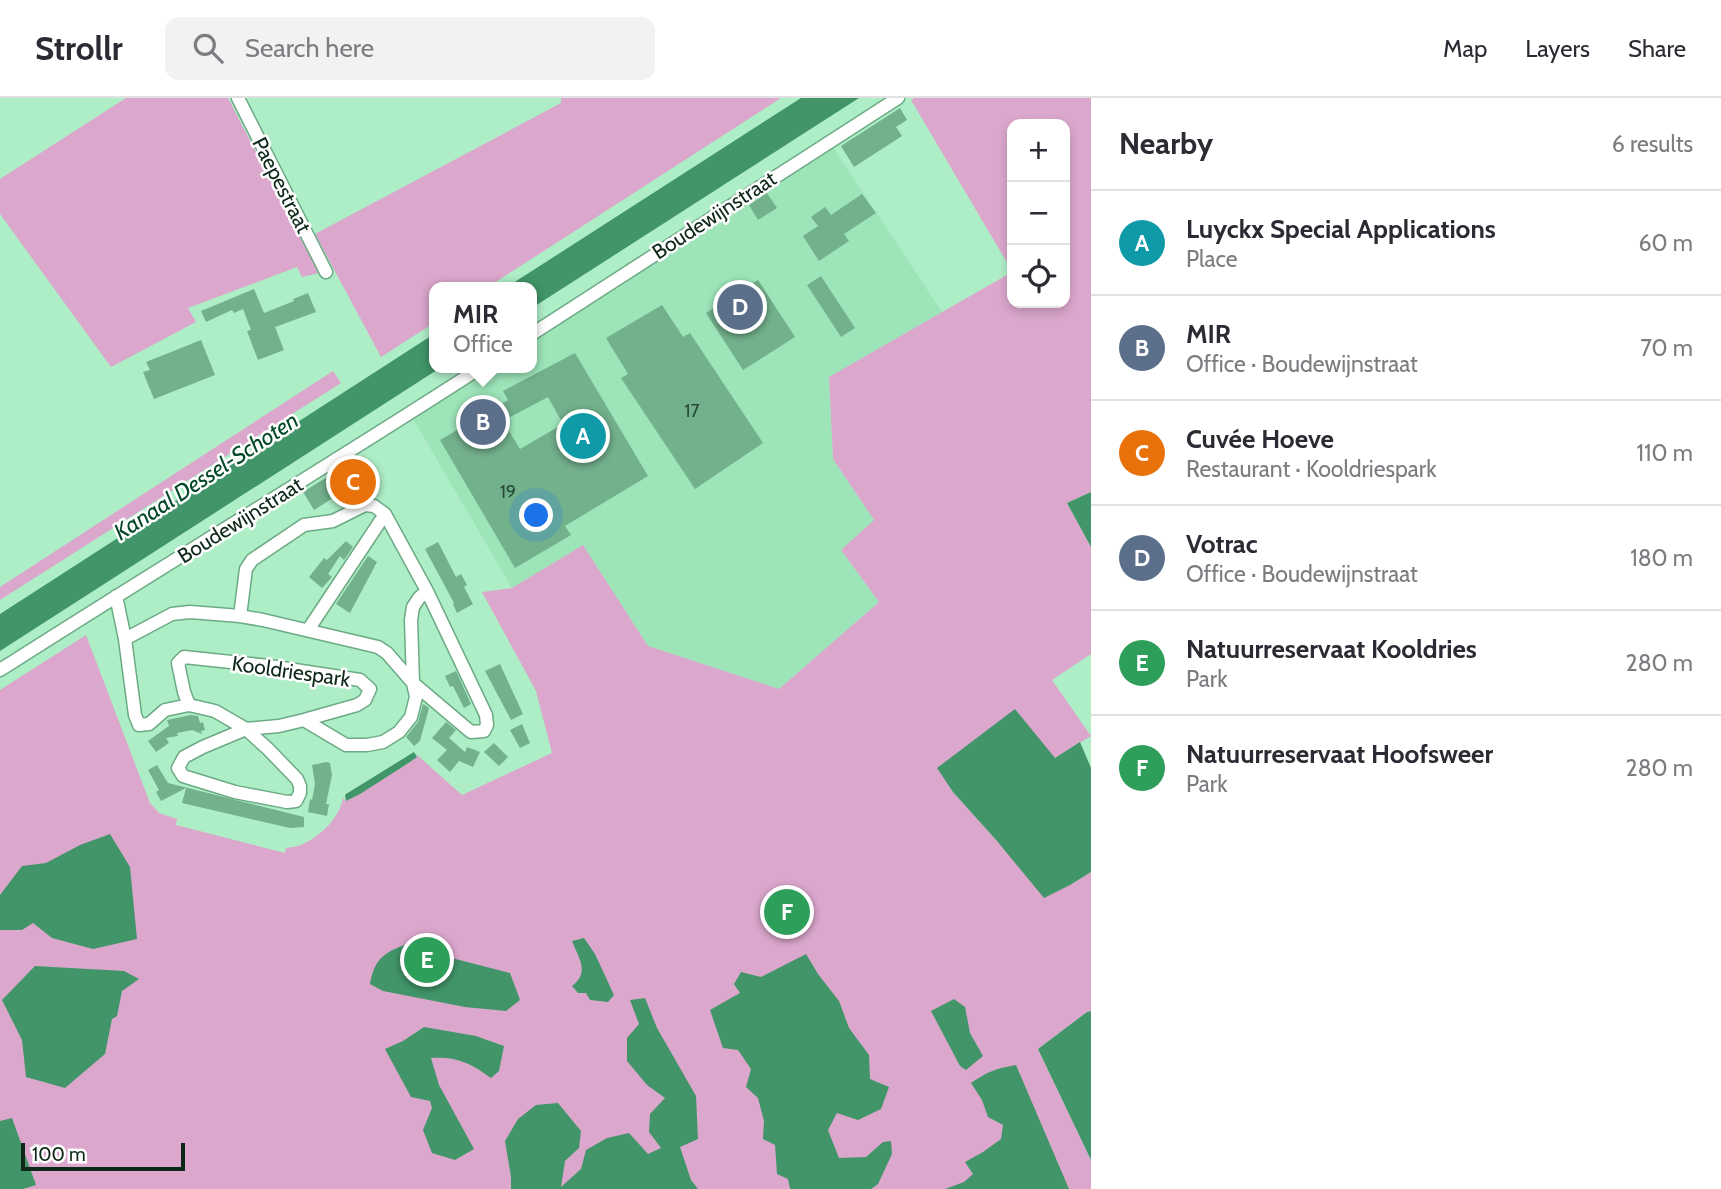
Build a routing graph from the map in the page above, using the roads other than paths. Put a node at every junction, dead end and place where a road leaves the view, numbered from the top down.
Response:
1 (239, 98) edge
2 (898, 98) edge
3 (326, 272) dead end
4 (537, 331) edge
5 (472, 373) edge
6 (385, 514) junction
7 (427, 591) junction
8 (116, 596) junction
9 (240, 616) junction
10 (308, 630) junction
11 (125, 639) junction
12 (0, 670) edge
13 (413, 683) junction
14 (189, 705) junction
15 (304, 720) junction
16 (246, 729) junction

1 - 3 street, Paepestraat
2 - 4 street, Boudewijnstraat
5 - 8 street, Boudewijnstraat
6 - 7 street, Kooldriespark
6 - 9 street
6 - 10 street, Kooldriespark
7 - 13 street
7 - 13 street, Kooldriespark
8 - 11 street
8 - 12 street, Boudewijnstraat
9 - 10 street, Kooldriespark
9 - 11 street, Kooldriespark
10 - 13 street, Kooldriespark
11 - 14 street
13 - 15 street
14 - 15 street, Kooldriespark
14 - 16 street, Kooldriespark
15 - 16 street, Kooldriespark
16 - 16 street, Kooldriespark

